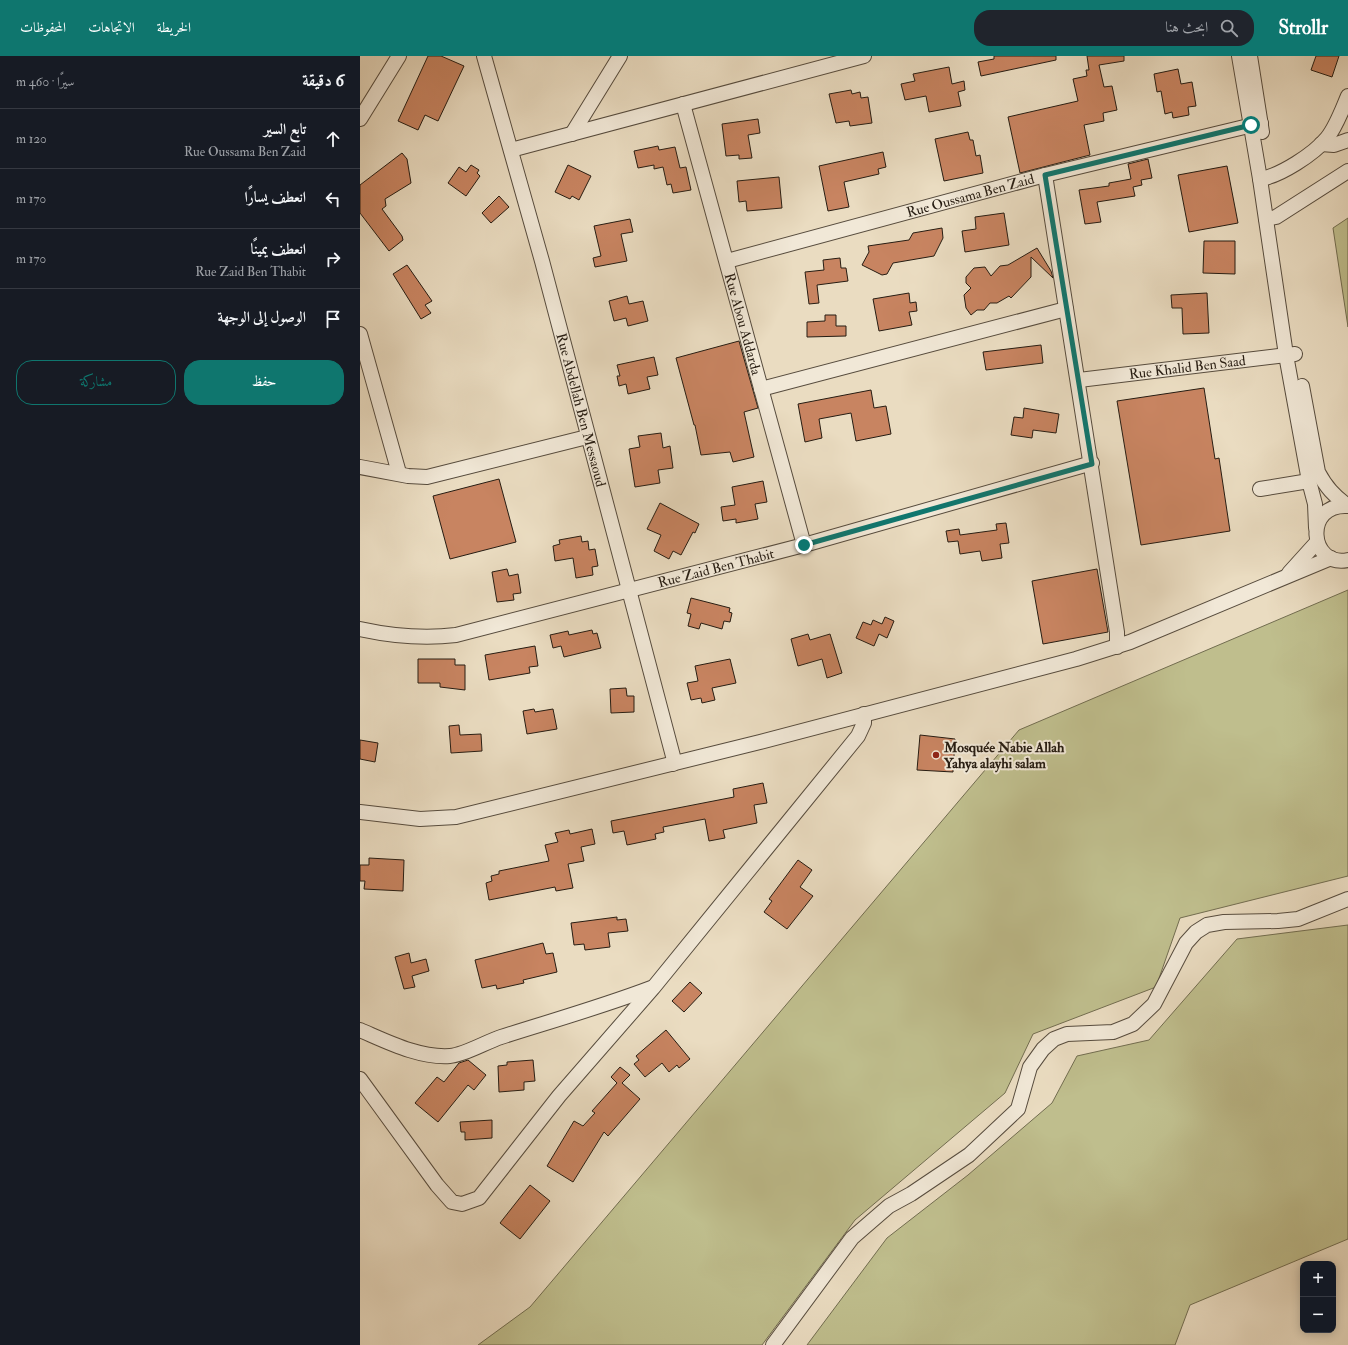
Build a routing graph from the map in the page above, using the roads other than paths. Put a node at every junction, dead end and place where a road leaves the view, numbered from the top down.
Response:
1 (399, 56) edge
2 (484, 56) edge
3 (620, 56) edge
4 (864, 56) edge
5 (1240, 56) edge
6 (1250, 56) edge
7 (1348, 96) edge
8 (683, 104) junction
9 (360, 119) edge
10 (1256, 124) junction
11 (572, 134) junction
12 (1348, 140) edge
13 (1321, 144) junction
14 (511, 150) junction
15 (1348, 171) edge
16 (1045, 175) junction
17 (1265, 178) junction
18 (1271, 218) junction
19 (727, 261) junction
20 (1066, 309) junction
21 (360, 334) edge
22 (1291, 354) junction
23 (1079, 380) junction
24 (761, 389) junction
25 (587, 437) junction
26 (1092, 464) junction
27 (360, 467) edge
28 (399, 473) junction
29 (1309, 481) junction
30 (1260, 489) dead end
31 (1348, 506) edge
32 (1316, 528) junction
33 (1317, 542) junction
34 (804, 545) junction
35 (1331, 558) junction
36 (1348, 560) edge
37 (1286, 576) junction
38 (630, 591) junction
39 (360, 629) edge
40 (1117, 647) junction
41 (864, 714) junction
42 (673, 764) junction
43 (360, 812) edge
44 (1348, 899) edge
45 (653, 988) junction
46 (360, 1030) edge
47 (360, 1079) edge
48 (773, 1345) edge

1 - 9 street
2 - 14 street, Rue Abdellah Ben Messaoud
3 - 11 street
4 - 8 street
5 - 10 street
6 - 10 street
7 - 13 street
8 - 11 street
8 - 19 street, Rue Abou Addarda
10 - 16 street, Rue Oussama Ben Zaid
10 - 17 street
11 - 14 street
12 - 13 street
13 - 17 street
14 - 25 street, Rue Abdellah Ben Messaoud
15 - 18 street
16 - 19 street, Rue Oussama Ben Zaid
16 - 20 street
17 - 18 street
18 - 22 street
19 - 24 street, Rue Abou Addarda
20 - 23 street
20 - 24 street
21 - 28 street
22 - 23 street, Rue Khalid Ben Saad
22 - 29 street
22 - 31 street
23 - 26 street
24 - 34 street, Rue Abou Addarda
25 - 28 street
25 - 38 street, Rue Abdellah Ben Messaoud
26 - 34 street, Rue Zaid Ben Thabit
26 - 40 street
27 - 28 street
29 - 30 street
29 - 32 street
31 - 32 street
32 - 33 street
33 - 35 street
33 - 37 street
34 - 38 street, Rue Zaid Ben Thabit
35 - 36 street
35 - 37 street
37 - 40 street
38 - 39 street, Rue Zaid Ben Thabit
38 - 42 street, Rue Abdellah Ben Messaoud
40 - 41 street
41 - 42 street
41 - 45 street
42 - 43 street
44 - 48 street
45 - 46 street
45 - 47 street

